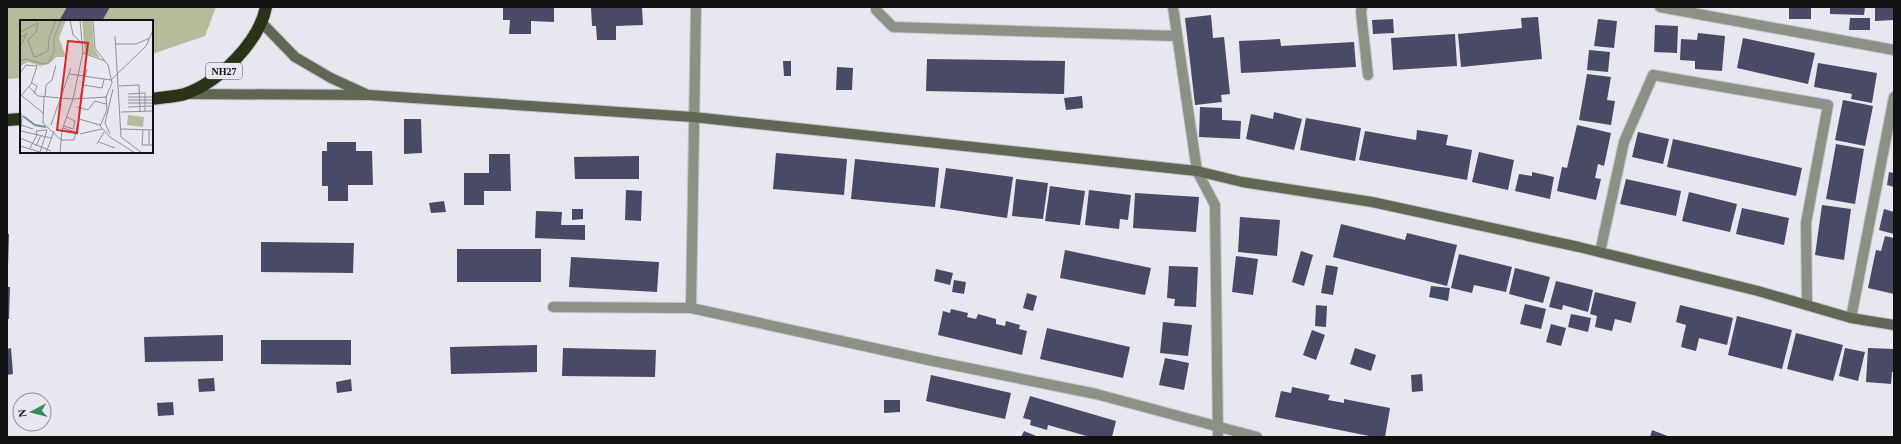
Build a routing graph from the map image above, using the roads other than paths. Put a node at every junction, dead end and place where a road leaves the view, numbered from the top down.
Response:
1 (266, 7) edge
2 (696, 7) edge
3 (876, 7) edge
4 (1173, 7) edge
5 (1362, 7) edge
6 (1660, 7) edge
7 (262, 23) junction
8 (1177, 36) junction
9 (1894, 50) edge
10 (1368, 75) dead end
11 (185, 94) junction
12 (369, 96) junction
13 (1894, 97) edge
14 (153, 99) edge
15 (693, 117) junction
16 (20, 119) edge
17 (7, 120) edge
18 (1197, 171) junction
19 (1600, 252) junction
20 (1807, 305) junction
21 (553, 307) dead end
22 (691, 308) junction
23 (1851, 318) junction
24 (1894, 325) edge
25 (1219, 432) edge
26 (1257, 437) edge

1 - 7 highway, NH27
2 - 15 street
3 - 8 street
4 - 8 street
5 - 10 street
6 - 9 street
7 - 11 highway, NH27
7 - 12 street
8 - 18 street
11 - 12 street
11 - 14 highway, NH27
12 - 15 street
13 - 23 street
15 - 18 street
15 - 22 street
16 - 17 highway
18 - 19 street
18 - 25 street
19 - 20 street
19 - 20 street
20 - 23 street
21 - 22 street
22 - 25 street
23 - 24 street
25 - 26 street

